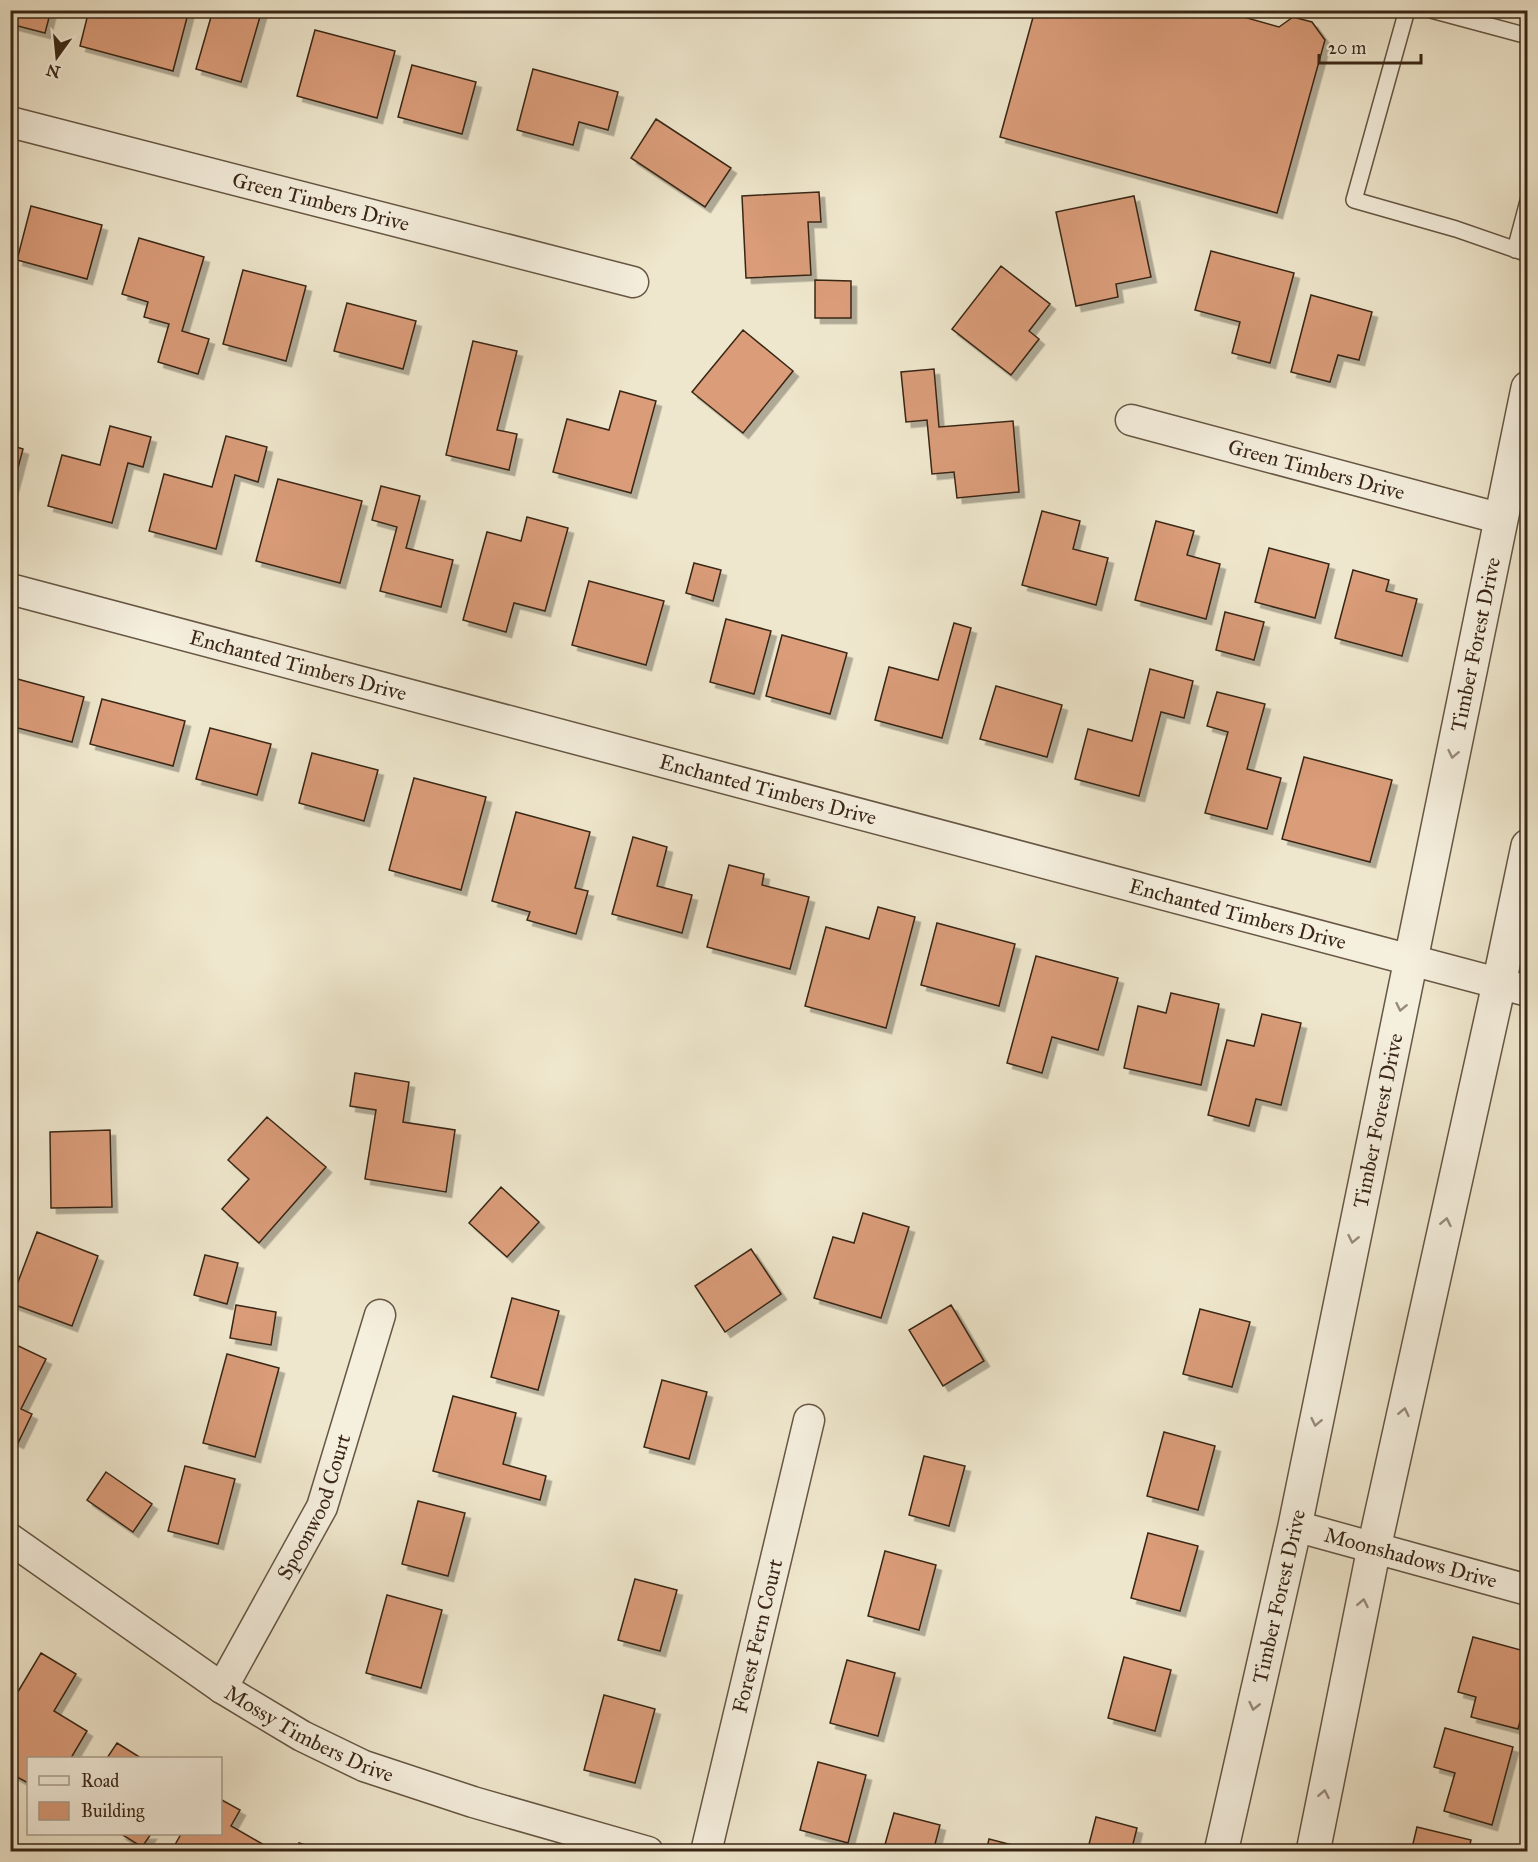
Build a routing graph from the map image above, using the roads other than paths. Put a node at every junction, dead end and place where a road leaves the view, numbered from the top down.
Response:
1 (1407, 10) edge
2 (1431, 10) edge
3 (1527, 36) edge
4 (10, 122) edge
5 (1527, 201) edge
6 (1521, 252) edge
7 (633, 282) dead end
8 (1527, 388) edge
9 (1131, 420) dead end
10 (1502, 519) junction
11 (10, 589) edge
12 (1527, 846) edge
13 (1410, 961) junction
14 (1513, 987) edge
15 (380, 1315) dead end
16 (809, 1420) dead end
17 (1295, 1526) junction
18 (10, 1539) edge
19 (1374, 1548) junction
20 (1527, 1590) edge
21 (222, 1688) junction
22 (648, 1851) edge
23 (706, 1851) edge
24 (1221, 1851) edge
25 (1313, 1851) edge

1 - 6 lane
2 - 3 lane
4 - 7 street, Green Timbers Drive
5 - 6 lane
8 - 10 street, Timber Forest Drive
9 - 10 street, Green Timbers Drive
10 -> 13 street, Timber Forest Drive
11 - 13 street, Enchanted Timbers Drive
12 - 14 street
13 - 14 street, Enchanted Timbers Drive
13 -> 17 street, Timber Forest Drive
19 -> 14 street
15 - 21 street, Spoonwood Court
16 - 23 street, Forest Fern Court
17 - 19 street, Moonshadows Drive
17 -> 24 street, Timber Forest Drive
18 - 21 street, Mossy Timbers Drive
19 - 20 street, Moonshadows Drive
25 -> 19 street
21 - 22 street, Mossy Timbers Drive

